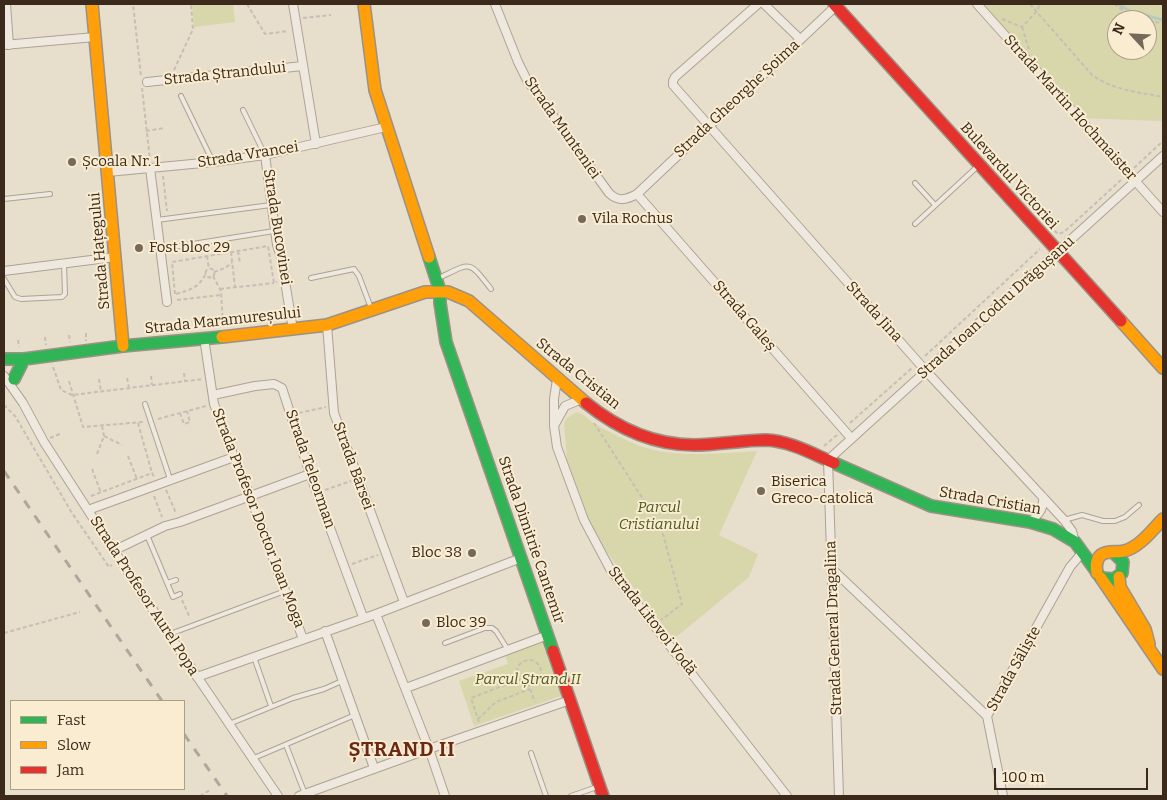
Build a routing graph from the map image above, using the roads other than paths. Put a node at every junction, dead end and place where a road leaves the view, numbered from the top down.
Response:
1 (6, 4) edge
2 (92, 4) edge
3 (293, 4) edge
4 (364, 4) edge
5 (495, 4) edge
6 (758, 4) edge
7 (764, 4) edge
8 (836, 4) edge
9 (976, 4) edge
10 (95, 37) junction
11 (800, 39) junction
12 (6, 45) edge
13 (303, 66) junction
14 (147, 82) dead end
15 (181, 96) dead end
16 (243, 110) dead end
17 (708, 126) junction
18 (386, 127) junction
19 (316, 144) junction
20 (265, 155) junction
21 (1163, 156) edge
22 (214, 162) junction
23 (979, 164) junction
24 (108, 172) junction
25 (151, 172) junction
26 (1135, 181) junction
27 (915, 183) dead end
28 (50, 194) dead end
29 (637, 194) junction
30 (4, 199) edge
31 (272, 204) junction
32 (935, 205) junction
33 (1163, 212) edge
34 (157, 220) junction
35 (915, 224) dead end
36 (275, 231) junction
37 (161, 249) junction
38 (1058, 252) junction
39 (115, 257) junction
40 (64, 264) junction
41 (4, 271) edge
42 (311, 278) dead end
43 (4, 279) edge
44 (437, 279) junction
45 (491, 289) dead end
46 (440, 291) junction
47 (167, 302) dead end
48 (372, 310) junction
49 (327, 324) junction
50 (293, 330) junction
51 (204, 338) junction
52 (123, 346) junction
53 (24, 358) junction
54 (7, 359) edge
55 (1163, 368) edge
56 (926, 370) junction
57 (9, 377) edge
58 (557, 379) junction
59 (582, 399) junction
60 (213, 400) junction
61 (145, 404) dead end
62 (554, 426) junction
63 (851, 438) junction
64 (234, 457) junction
65 (828, 460) junction
66 (310, 474) junction
67 (160, 482) junction
68 (250, 496) junction
69 (1044, 497) junction
70 (1139, 505) dead end
71 (92, 509) junction
72 (1163, 519) edge
73 (1064, 520) junction
74 (1030, 522) junction
75 (146, 534) junction
76 (1079, 547) junction
77 (1133, 547) junction
78 (115, 550) junction
79 (1109, 553) junction
80 (521, 558) junction
81 (832, 570) junction
82 (1121, 571) junction
83 (1099, 576) junction
84 (176, 580) dead end
85 (167, 583) junction
86 (284, 591) junction
87 (180, 594) road end
88 (404, 602) junction
89 (376, 614) junction
90 (1137, 616) junction
91 (363, 617) junction
92 (325, 631) junction
93 (170, 634) junction
94 (548, 635) junction
95 (303, 639) junction
96 (446, 643) dead end
97 (1150, 648) junction
98 (508, 650) junction
99 (254, 656) junction
100 (1163, 669) edge
101 (197, 677) junction
102 (342, 681) junction
103 (406, 688) junction
104 (570, 700) junction
105 (271, 706) junction
106 (355, 715) junction
107 (987, 716) junction
108 (229, 724) junction
109 (286, 745) junction
110 (429, 749) junction
111 (531, 753) dead end
112 (253, 758) junction
113 (374, 768) junction
114 (601, 791) edge
115 (302, 795) edge
116 (278, 796) edge
117 (445, 796) edge
118 (546, 796) edge
119 (571, 796) edge
120 (787, 796) edge
121 (839, 796) edge
122 (1002, 796) edge

1 - 12 street
2 - 10 main road, Strada Hațegului
3 - 13 street, Strada Ștrandului
4 - 18 main road
5 - 29 street, Strada Munteniei
6 - 17 street, Strada Jina
7 - 11 street
8 - 11 street, Strada Gheorghe Șoima
8 - 23 main road, Bulevardul Victoriei
9 - 26 street, Strada Martin Hochmaister
10 - 12 street
10 - 24 main road, Strada Hațegului
11 - 17 street, Strada Gheorghe Șoima
13 - 14 street, Strada Ștrandului
13 - 19 street, Strada Ștrandului
15 - 22 lane
16 - 20 lane
17 - 29 street, Strada Gheorghe Șoima
17 - 56 street, Strada Jina
18 - 19 street, Strada Vrancei
18 - 44 main road
19 - 20 street, Strada Vrancei
20 - 22 street, Strada Vrancei
20 - 31 street, Strada Bucovinei
21 - 26 street, Strada Ioan Codru Drăgușanu
22 - 25 street, Strada Vrancei
23 - 32 lane
23 - 38 main road, Bulevardul Victoriei
24 - 25 street, Strada Vrancei
24 - 39 main road, Strada Hațegului
25 - 34 street
26 - 33 street, Strada Martin Hochmaister
26 - 38 street, Strada Ioan Codru Drăgușanu
27 - 32 lane
28 - 30 lane
29 - 63 street, Strada Galeș
31 - 34 lane
31 - 36 street, Strada Bucovinei
32 - 35 lane
34 - 37 street
36 - 37 lane
36 - 50 street, Strada Bucovinei
37 - 47 street
38 - 55 main road, Bulevardul Victoriei
38 - 56 street, Strada Ioan Codru Drăgușanu
39 - 40 street
39 - 52 main road, Strada Hațegului
40 - 41 street
40 - 43 lane
42 - 48 lane
44 - 45 lane
44 - 46 main road
46 - 48 main road, Strada Maramureșului
46 - 58 main road, Strada Cristian
46 - 80 main road, Strada Dimitrie Cantemir
48 - 49 main road, Strada Maramureșului
49 - 50 main road, Strada Maramureșului
49 - 88 street, Strada Bârsei
50 - 51 main road, Strada Maramureșului
51 - 52 main road, Strada Maramureșului
51 - 60 street, Strada Profesor Doctor Ioan Moga
52 - 53 main road, Strada Maramureșului
53 - 54 main road, Strada Maramureșului
53 - 57 main road
54 - 57 street, Strada Profesor Aurel Popa
56 - 63 street, Strada Ioan Codru Drăgușanu
56 - 69 street, Strada Jina
57 - 71 street, Strada Profesor Aurel Popa
58 - 59 main road, Strada Cristian
58 - 62 street, Strada Litovoi Vodă
59 - 62 street
59 - 65 main road, Strada Cristian
60 - 64 street, Strada Profesor Doctor Ioan Moga
60 - 66 street, Strada Teleorman
61 - 67 lane
62 - 120 street, Strada Litovoi Vodă
63 - 65 street, Strada Ioan Codru Drăgușanu
64 - 67 street
64 - 68 street, Strada Profesor Doctor Ioan Moga
65 - 74 main road, Strada Cristian
65 - 81 street, Strada General Dragalina
66 - 68 street
66 - 91 street, Strada Teleorman
67 - 71 street
68 - 75 street
68 - 86 street, Strada Profesor Doctor Ioan Moga
69 - 73 street, Strada Jina
69 - 74 street
70 - 73 lane
71 - 78 street, Strada Profesor Aurel Popa
72 - 77 main road
73 - 76 street, Strada Jina
74 - 76 main road, Strada Cristian
75 - 78 street
75 - 85 lane
76 - 79 main road, Strada Cristian
76 - 83 main road, Strada Cristian
76 - 107 street, Strada Săliște
77 - 79 main road
77 - 82 main road
77 - 90 main road
78 - 93 street, Strada Profesor Aurel Popa
79 - 82 main road
79 - 83 main road
80 - 88 street
80 - 94 main road, Strada Dimitrie Cantemir
81 - 107 street
81 - 121 street, Strada General Dragalina
82 - 83 main road
82 - 90 main road
83 - 97 main road, Strada Cristian
84 - 85 lane
85 - 87 lane
86 - 93 lane
86 - 95 street, Strada Profesor Doctor Ioan Moga
88 - 89 street
89 - 91 street
89 - 103 street
90 - 97 main road
91 - 92 street
92 - 95 street
92 - 102 street
93 - 101 street, Strada Profesor Aurel Popa
94 - 98 street
94 - 104 main road, Strada Dimitrie Cantemir
95 - 99 street
96 - 98 lane
97 - 100 main road
98 - 103 street
99 - 101 street
99 - 105 lane
101 - 108 street, Strada Profesor Aurel Popa
102 - 105 lane
102 - 106 street
103 - 110 street
104 - 110 street
104 - 114 main road, Strada Dimitrie Cantemir
105 - 108 lane
106 - 109 lane
106 - 113 street
107 - 122 street, Strada Săliște
108 - 112 street, Strada Profesor Aurel Popa
109 - 112 lane
109 - 115 lane
110 - 113 street
110 - 117 street
111 - 118 lane
112 - 116 street, Strada Profesor Aurel Popa
113 - 115 street
114 - 119 lane

